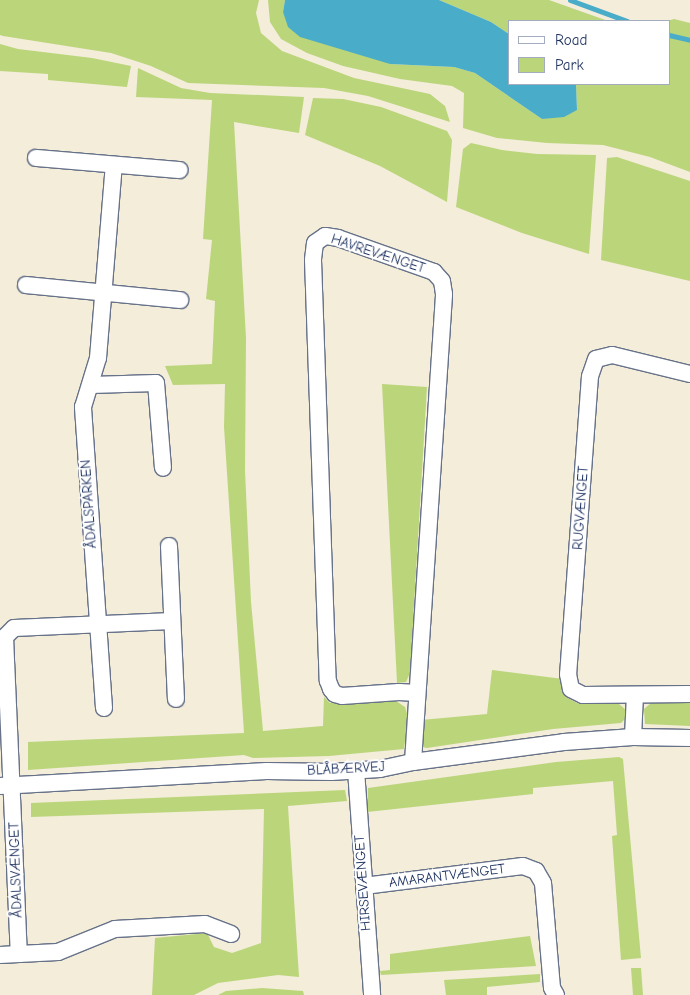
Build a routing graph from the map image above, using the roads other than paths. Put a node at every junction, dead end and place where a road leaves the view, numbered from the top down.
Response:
1 (36, 158) dead end
2 (114, 165) junction
3 (179, 170) dead end
4 (26, 285) dead end
5 (104, 293) junction
6 (180, 300) dead end
7 (690, 374) edge
8 (91, 385) junction
9 (163, 468) dead end
10 (169, 546) dead end
11 (172, 621) junction
12 (98, 625) junction
13 (3, 637) edge
14 (417, 693) junction
15 (690, 694) edge
16 (635, 695) junction
17 (176, 699) dead end
18 (104, 708) dead end
19 (633, 737) junction
20 (690, 738) edge
21 (413, 762) junction
22 (356, 770) junction
23 (6, 786) edge
24 (364, 886) junction
25 (231, 934) dead end
26 (19, 954) junction
27 (0, 956) edge
28 (372, 995) edge
29 (556, 995) edge

1 - 2 street
2 - 3 street
2 - 5 street, ÅDALSPARKEN
4 - 5 street
5 - 6 street
5 - 8 street, ÅDALSPARKEN
7 - 16 street, RUGVÆNGET
8 - 9 street
8 - 12 street, ÅDALSPARKEN
10 - 11 street
11 - 12 street
11 - 17 street
12 - 13 street
12 - 18 street, ÅDALSPARKEN
13 - 23 street
14 - 14 street, HAVREVÆNGET
14 - 21 street, HAVREVÆNGET
15 - 16 street, RUGVÆNGET
16 - 19 street
19 - 20 street, BLÅBÆRVEJ
19 - 21 street, BLÅBÆRVEJ
21 - 22 street, BLÅBÆRVEJ
22 - 23 street, BLÅBÆRVEJ
22 - 24 street, HIRSEVÆNGET
23 - 26 street, ÅDALSVÆNGET
24 - 28 street, HIRSEVÆNGET
24 - 29 street, AMARANTVÆNGET
25 - 26 street
26 - 27 street

